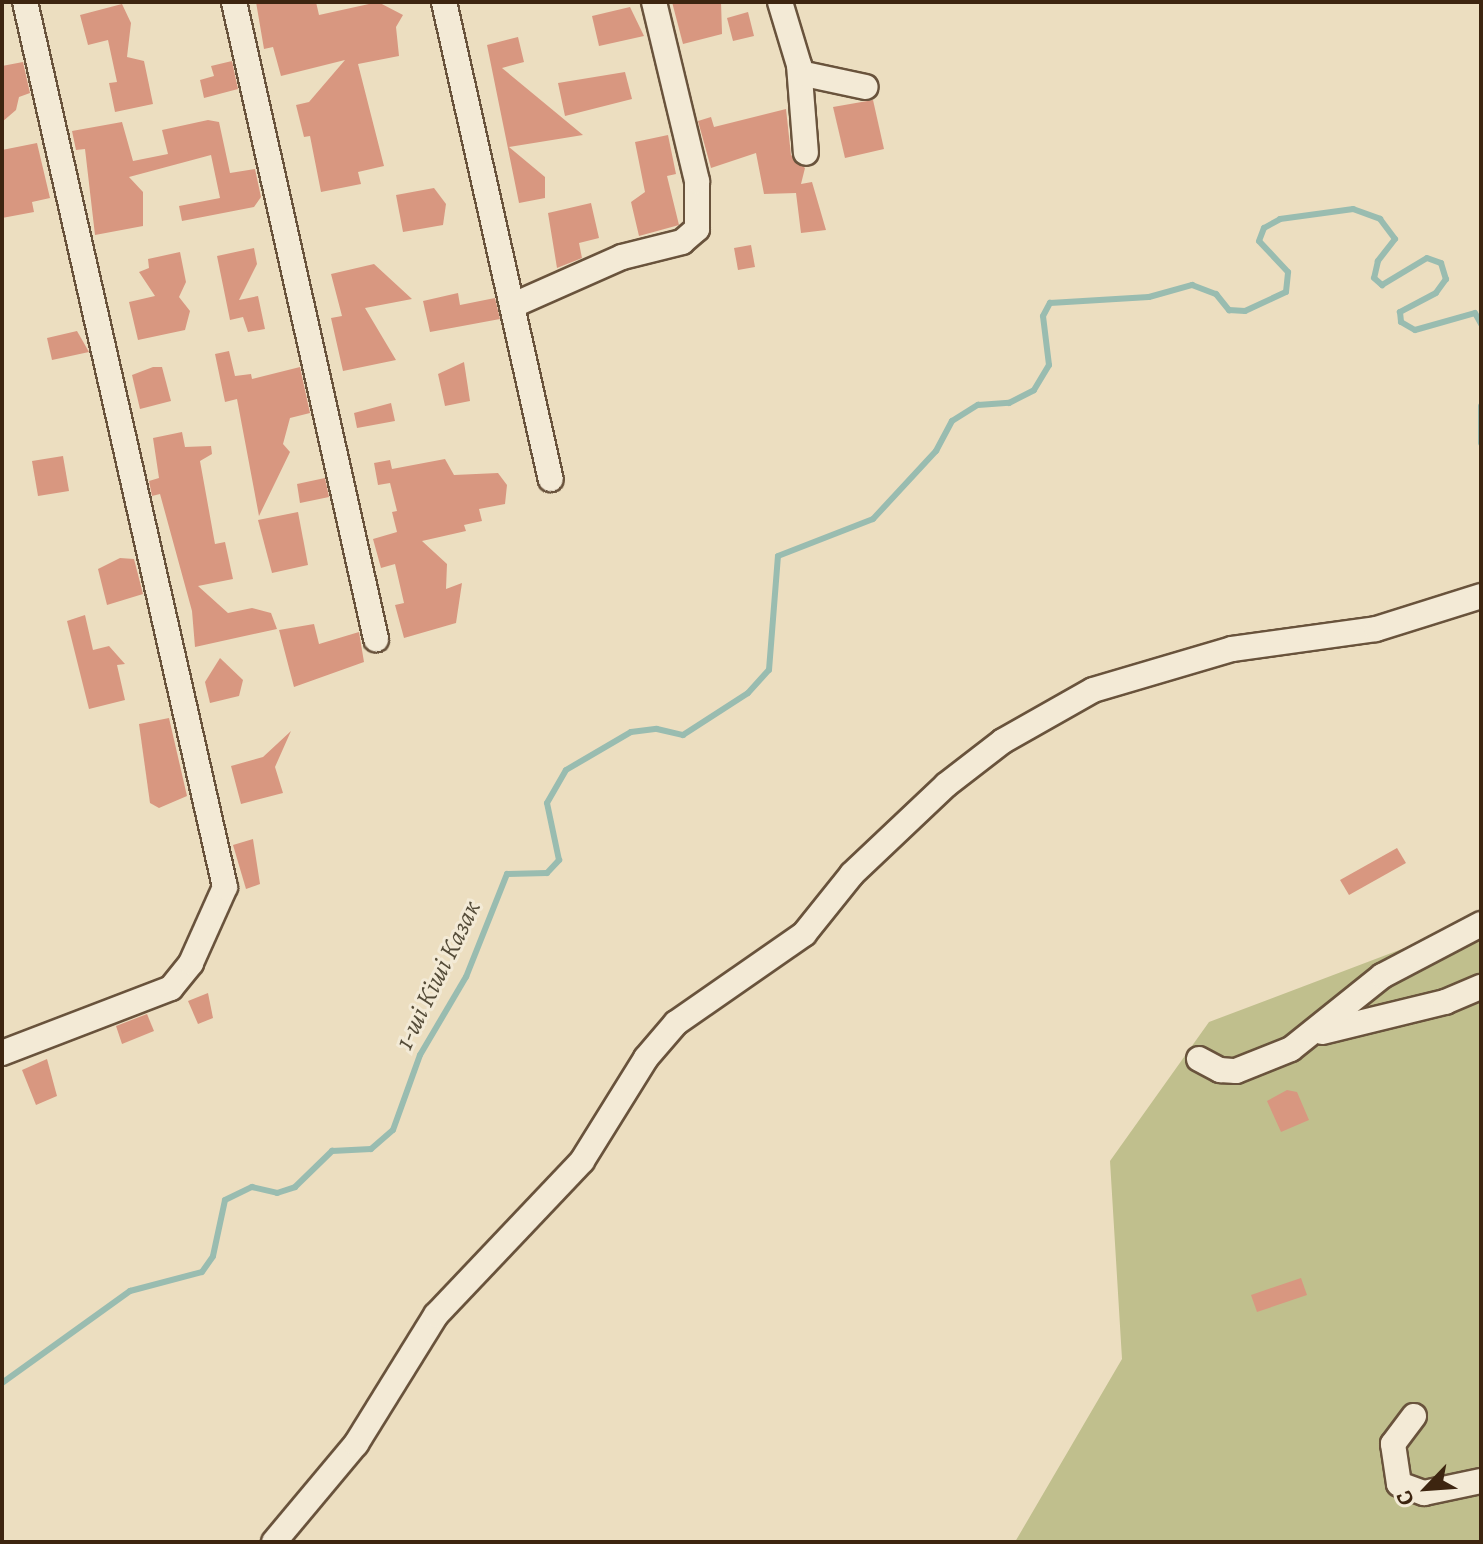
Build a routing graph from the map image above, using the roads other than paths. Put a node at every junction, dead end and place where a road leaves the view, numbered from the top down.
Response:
1 (25, 2) edge
2 (234, 2) edge
3 (444, 2) edge
4 (654, 2) edge
5 (780, 2) edge
6 (800, 73) junction
7 (866, 87) dead end
8 (806, 153) dead end
9 (516, 304) junction
10 (551, 479) dead end
11 (1481, 596) edge
12 (376, 639) dead end
13 (1481, 924) edge
14 (1481, 987) edge
15 (1318, 1033) junction
16 (2, 1053) edge
17 (1199, 1059) dead end
18 (1414, 1416) dead end
19 (1481, 1481) edge
20 (274, 1542) edge

1 - 16 street
2 - 12 street
3 - 9 street
4 - 9 street
5 - 6 street
6 - 7 street
6 - 8 street
9 - 10 street
11 - 20 street
13 - 15 street
14 - 15 street
15 - 17 street
18 - 19 street

